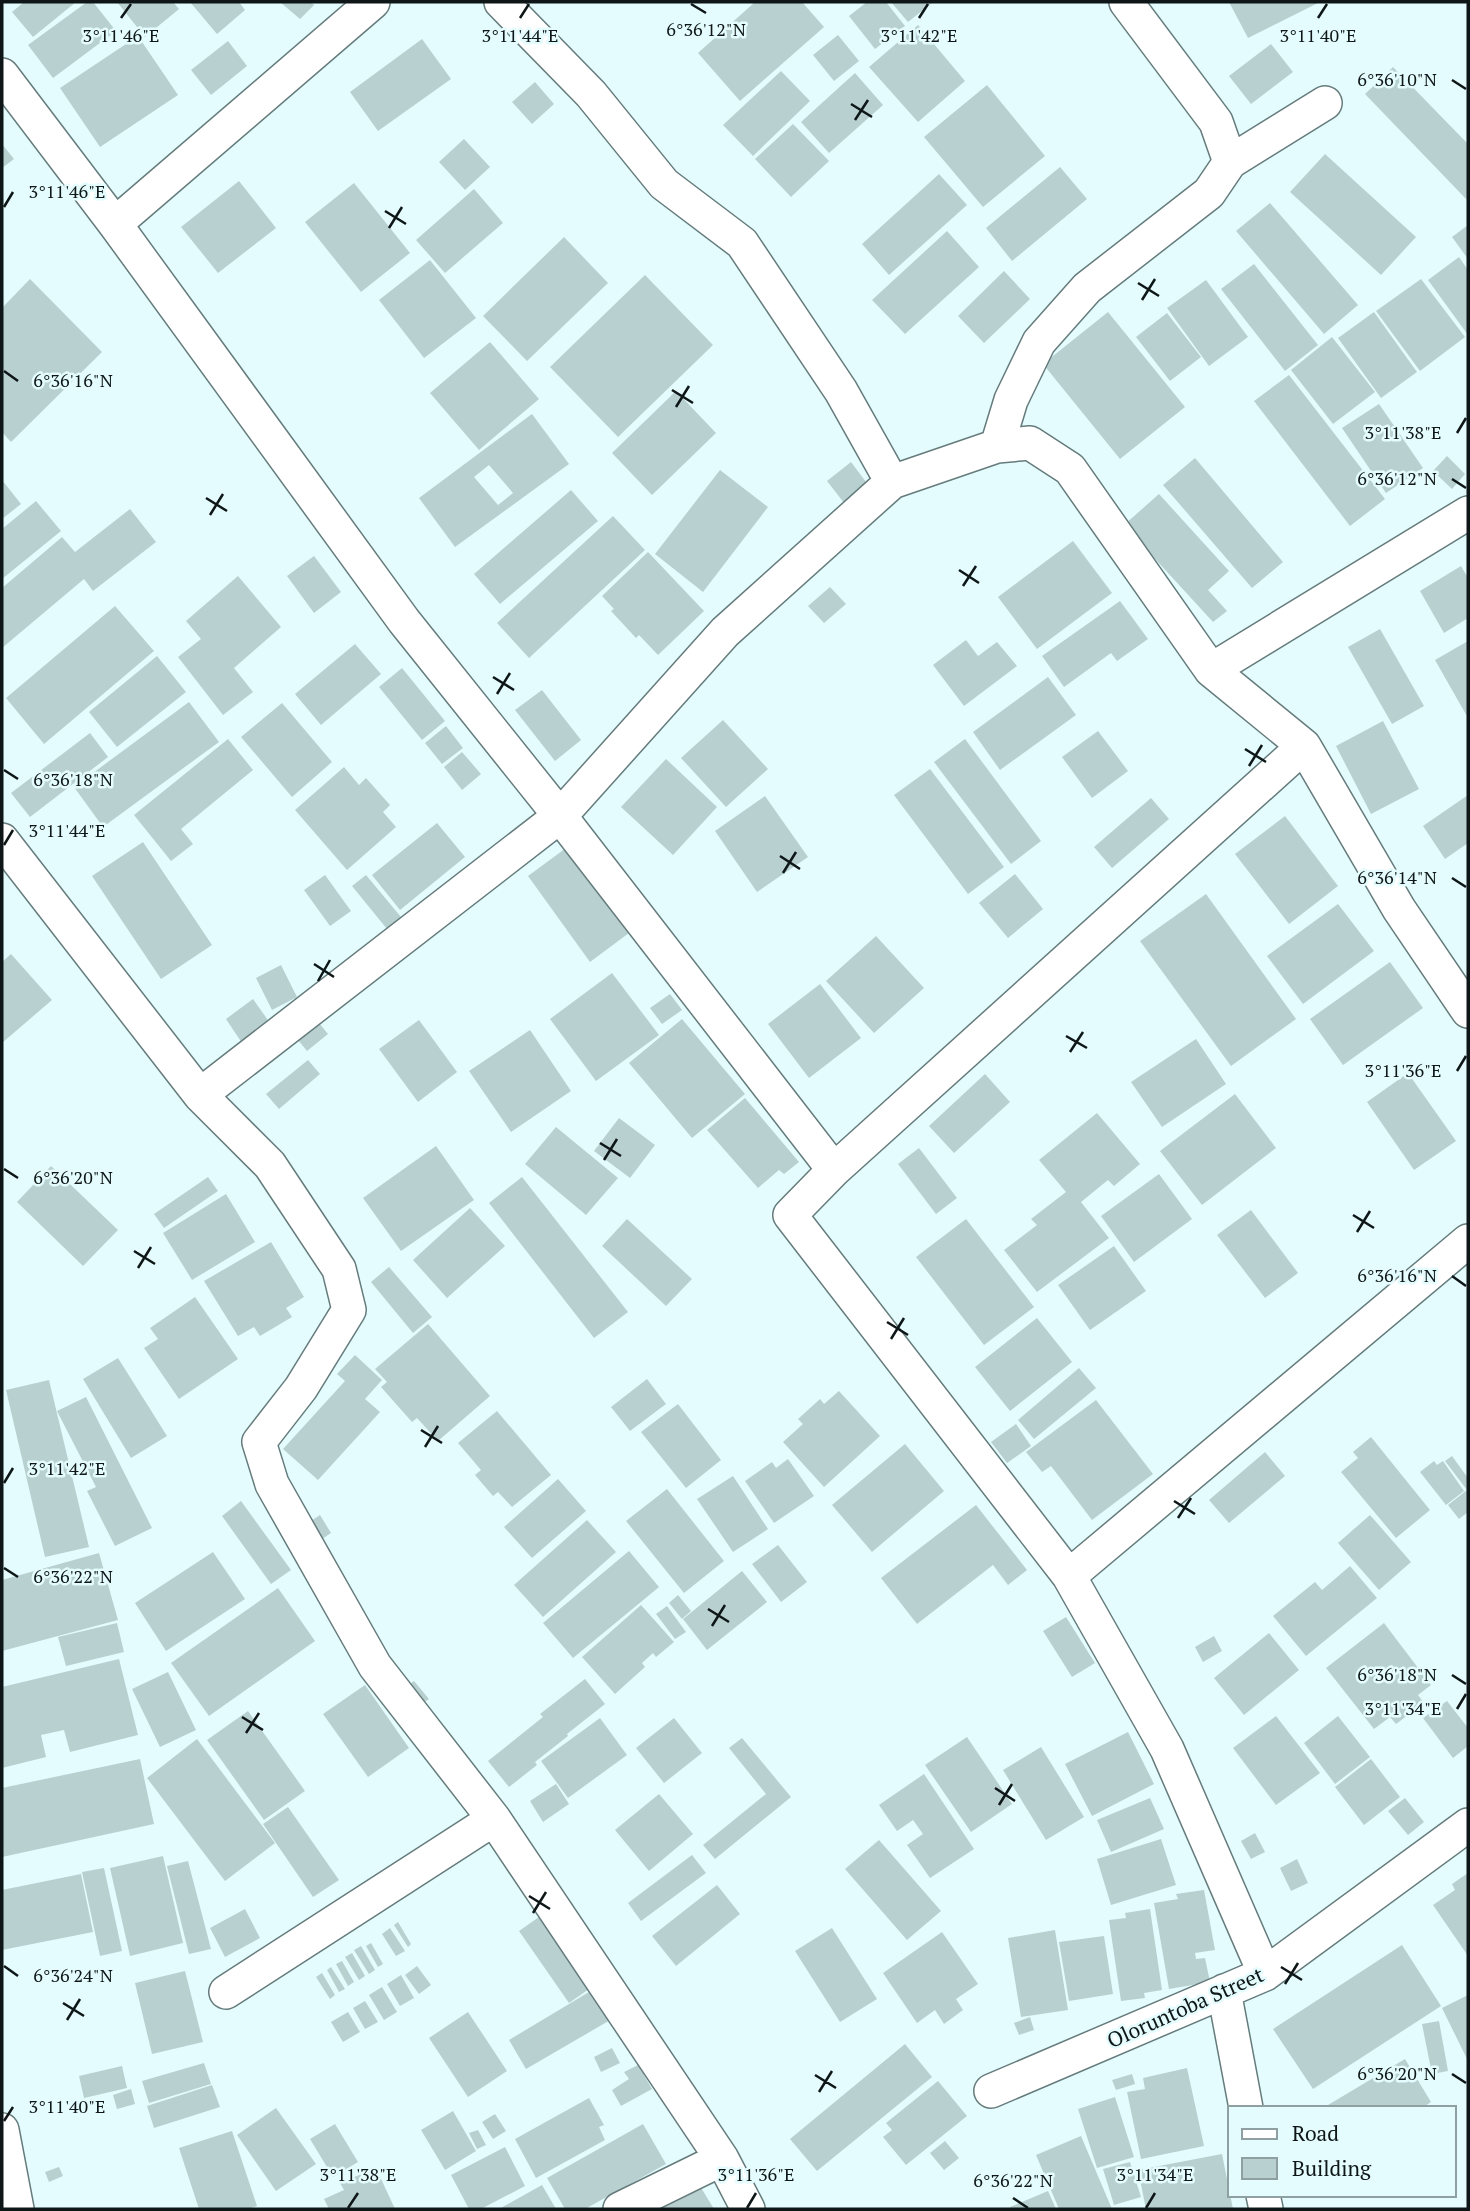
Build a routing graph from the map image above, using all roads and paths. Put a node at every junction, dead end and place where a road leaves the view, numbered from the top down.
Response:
1 (373, 2) edge
2 (501, 2) edge
3 (1126, 2) edge
4 (2, 75) edge
5 (1325, 103) dead end
6 (1230, 162) junction
7 (115, 224) junction
8 (997, 446) junction
9 (892, 482) junction
10 (1468, 513) edge
11 (1211, 670) junction
12 (1304, 746) junction
13 (560, 816) junction
14 (2, 840) edge
15 (1464, 999) edge
16 (200, 1095) junction
17 (834, 1170) junction
18 (1468, 1241) edge
19 (1069, 1576) junction
20 (494, 1819) junction
21 (1468, 1825) edge
22 (1265, 1975) junction
23 (1224, 1991) junction
24 (226, 1992) dead end
25 (991, 2091) dead end
26 (1246, 2106) edge
27 (2, 2130) edge
28 (722, 2159) junction
29 (18, 2209) edge
30 (620, 2209) edge
31 (748, 2209) edge

1 - 7 street
2 - 9 street
3 - 6 street
4 - 7 street
5 - 6 street
6 - 8 street
7 - 13 street
8 - 9 street
8 - 11 street
9 - 13 street
10 - 11 street
11 - 12 street
12 - 15 street
12 - 17 street
13 - 16 street
13 - 17 street
14 - 16 street
16 - 20 street
17 - 19 street
18 - 19 street
19 - 22 street
20 - 24 street
20 - 28 street
21 - 22 street, Oloruntoba Street
22 - 23 street, Oloruntoba Street
23 - 25 street, Oloruntoba Street
23 - 26 street
27 - 29 street
28 - 30 street
28 - 31 street

